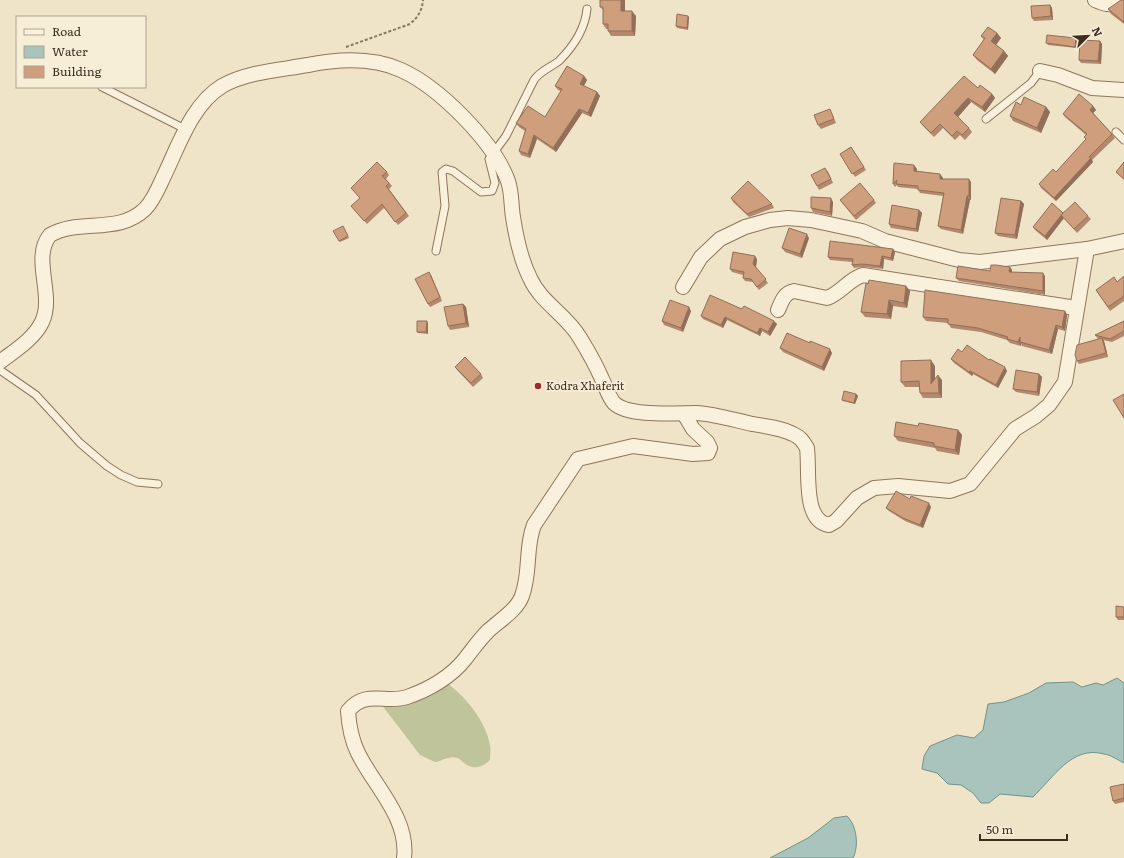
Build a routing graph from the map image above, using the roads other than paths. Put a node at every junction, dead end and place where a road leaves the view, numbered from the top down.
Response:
1 (1095, 0) edge
2 (1119, 0) edge
3 (587, 9) dead end
4 (1040, 71) joint
5 (104, 88) edge
6 (1124, 90) edge
7 (986, 119) dead end
8 (185, 129) junction
9 (1116, 132) dead end
10 (1124, 140) edge
11 (493, 155) junction
12 (1124, 241) edge
13 (1087, 249) junction
14 (436, 251) dead end
15 (683, 287) dead end
16 (1076, 308) junction
17 (778, 310) dead end
18 (0, 362) edge
19 (0, 370) edge
20 (684, 414) junction
21 (158, 484) dead end
22 (404, 858) edge

1 - 2 street
3 - 11 lane
4 - 6 street
4 - 7 lane
5 - 8 lane
8 - 11 street
8 - 18 street
9 - 10 lane
11 - 14 lane
11 - 20 street
12 - 13 street
13 - 15 street
13 - 16 street
16 - 17 street
16 - 20 street
19 - 21 lane
20 - 22 street

